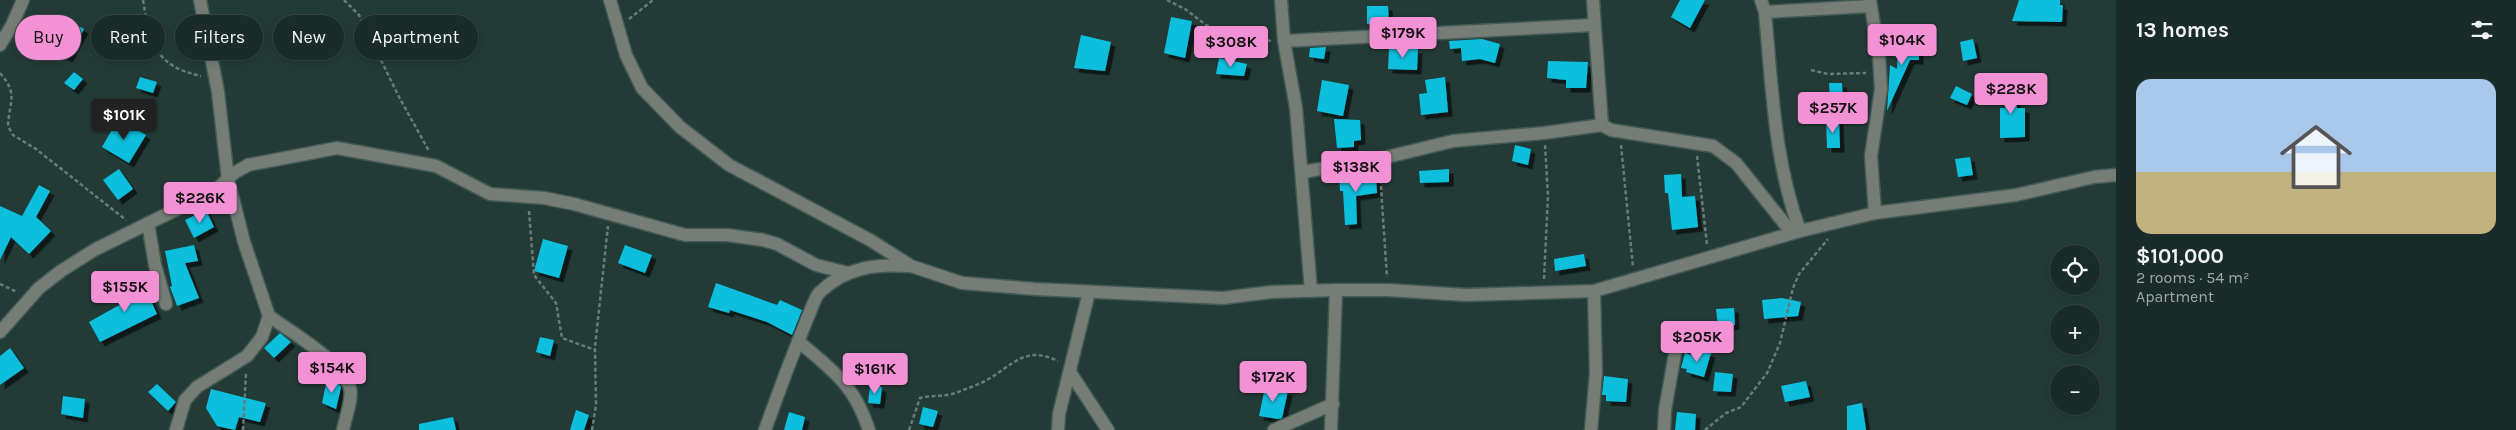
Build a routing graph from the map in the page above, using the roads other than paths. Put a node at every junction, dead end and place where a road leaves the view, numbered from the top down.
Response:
1 (23, 0) edge
2 (200, 0) edge
3 (610, 0) edge
4 (1281, 0) edge
5 (1593, 0) edge
6 (1871, 3) edge
7 (1763, 6) edge
8 (1594, 25) junction
9 (1284, 42) junction
10 (0, 45) edge
11 (1602, 125) junction
12 (1303, 172) junction
13 (2116, 175) edge
14 (228, 179) junction
15 (1875, 213) junction
16 (148, 223) junction
17 (1796, 232) junction
18 (911, 266) junction
19 (848, 273) junction
20 (1336, 290) junction
21 (1594, 290) junction
22 (1312, 291) junction
23 (1089, 292) junction
24 (166, 304) dead end
25 (269, 316) junction
26 (0, 332) edge
27 (798, 341) junction
28 (1678, 342) dead end
29 (1070, 372) junction
30 (1333, 404) junction
31 (176, 430) edge
32 (343, 430) edge
33 (765, 430) edge
34 (868, 430) edge
35 (1058, 430) edge
36 (1108, 430) edge
37 (1274, 430) edge
38 (1331, 430) edge
39 (1591, 430) edge
40 (1664, 430) edge

1 - 10 street
2 - 14 street
3 - 18 street
4 - 9 street
5 - 8 street
6 - 7 street
6 - 15 street
7 - 17 street
8 - 9 street
8 - 11 street
9 - 12 street
11 - 12 street
11 - 17 street
12 - 22 street
13 - 15 street
14 - 16 street
14 - 19 street
14 - 25 street
15 - 17 street
16 - 24 street
16 - 26 street
17 - 21 street
18 - 19 street
18 - 23 street
19 - 27 street
20 - 21 street
20 - 22 street
20 - 30 street
21 - 39 street
22 - 23 street
23 - 29 street
25 - 31 street
25 - 32 street
27 - 33 street
27 - 34 street
28 - 40 street
29 - 35 street
29 - 36 street
30 - 37 street
30 - 38 street

